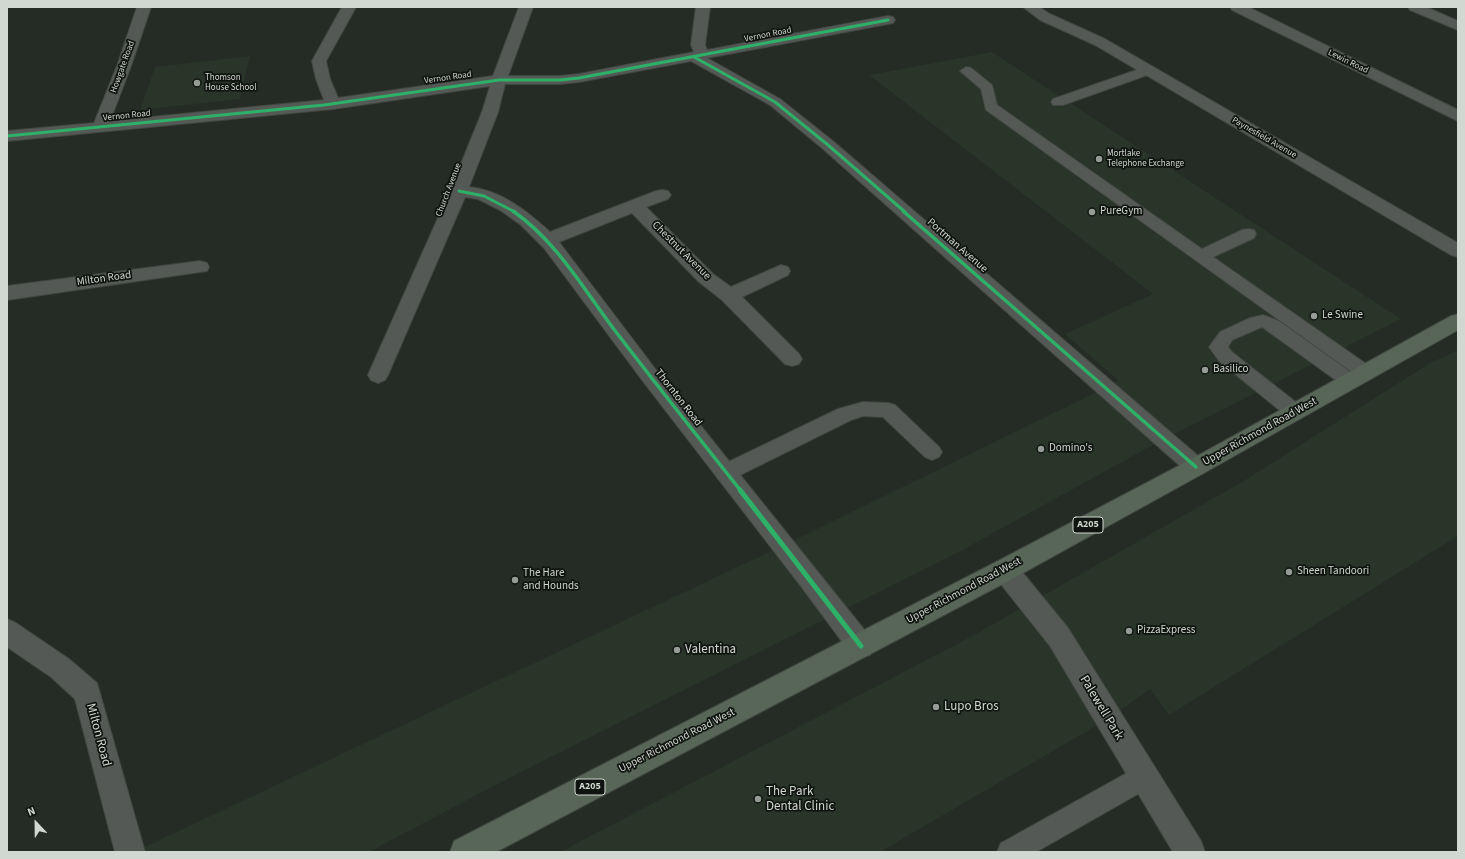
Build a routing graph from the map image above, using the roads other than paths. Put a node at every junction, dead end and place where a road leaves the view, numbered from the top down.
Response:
1 (144, 7) edge
2 (349, 7) edge
3 (526, 7) edge
4 (703, 7) edge
5 (1030, 7) edge
6 (1237, 7) edge
7 (1415, 7) edge
8 (888, 20) dead end
9 (1458, 26) edge
10 (698, 56) junction
11 (1148, 70) junction
12 (966, 71) dead end
13 (499, 80) junction
14 (1058, 102) dead end
15 (333, 104) junction
16 (1458, 116) edge
17 (100, 127) junction
18 (7, 136) edge
19 (459, 191) junction
20 (662, 195) dead end
21 (635, 206) junction
22 (1248, 234) dead end
23 (547, 240) junction
24 (1458, 252) edge
25 (1201, 256) junction
26 (200, 267) dead end
27 (781, 270) dead end
28 (7, 293) edge
29 (728, 295) junction
30 (1457, 323) edge
31 (792, 359) dead end
32 (378, 374) dead end
33 (1358, 377) junction
34 (1295, 412) junction
35 (932, 452) dead end
36 (1196, 467) junction
37 (725, 473) junction
38 (1005, 570) junction
39 (7, 631) edge
40 (861, 646) junction
41 (1143, 777) junction
42 (130, 852) edge
43 (465, 852) edge
44 (1010, 852) edge
45 (1190, 852) edge

1 - 17 street, Howgate Road
2 - 15 street
3 - 13 street, Church Avenue
4 - 10 street
5 - 11 street, Paynesfield Avenue
6 - 16 street, Lewin Road
7 - 9 street
8 - 10 street, Vernon Road
10 - 13 street, Vernon Road
10 - 36 street, Portman Avenue
11 - 14 lane
11 - 24 street, Paynesfield Avenue
12 - 25 lane
13 - 15 street, Vernon Road
13 - 19 street, Church Avenue
15 - 17 street, Vernon Road
17 - 18 street, Vernon Road
19 - 23 street, Thornton Road
19 - 32 street, Church Avenue
20 - 21 street
21 - 23 street
21 - 29 street, Chestnut Avenue
22 - 25 lane
23 - 37 street, Thornton Road
25 - 33 lane
26 - 28 street, Milton Road
27 - 29 street
29 - 31 street, Chestnut Avenue
30 - 33 highway, Upper Richmond Road West / A205
33 - 34 highway, Upper Richmond Road West / A205
33 - 34 lane
34 - 36 highway, Upper Richmond Road West / A205
35 - 37 lane
36 - 38 highway, Upper Richmond Road West / A205
37 - 40 street, Thornton Road
38 - 40 highway, Upper Richmond Road West / A205
38 - 41 street, Palewell Park
39 - 42 street, Milton Road
40 - 43 highway, Upper Richmond Road West / A205
41 - 44 lane
41 - 45 street, Palewell Park

